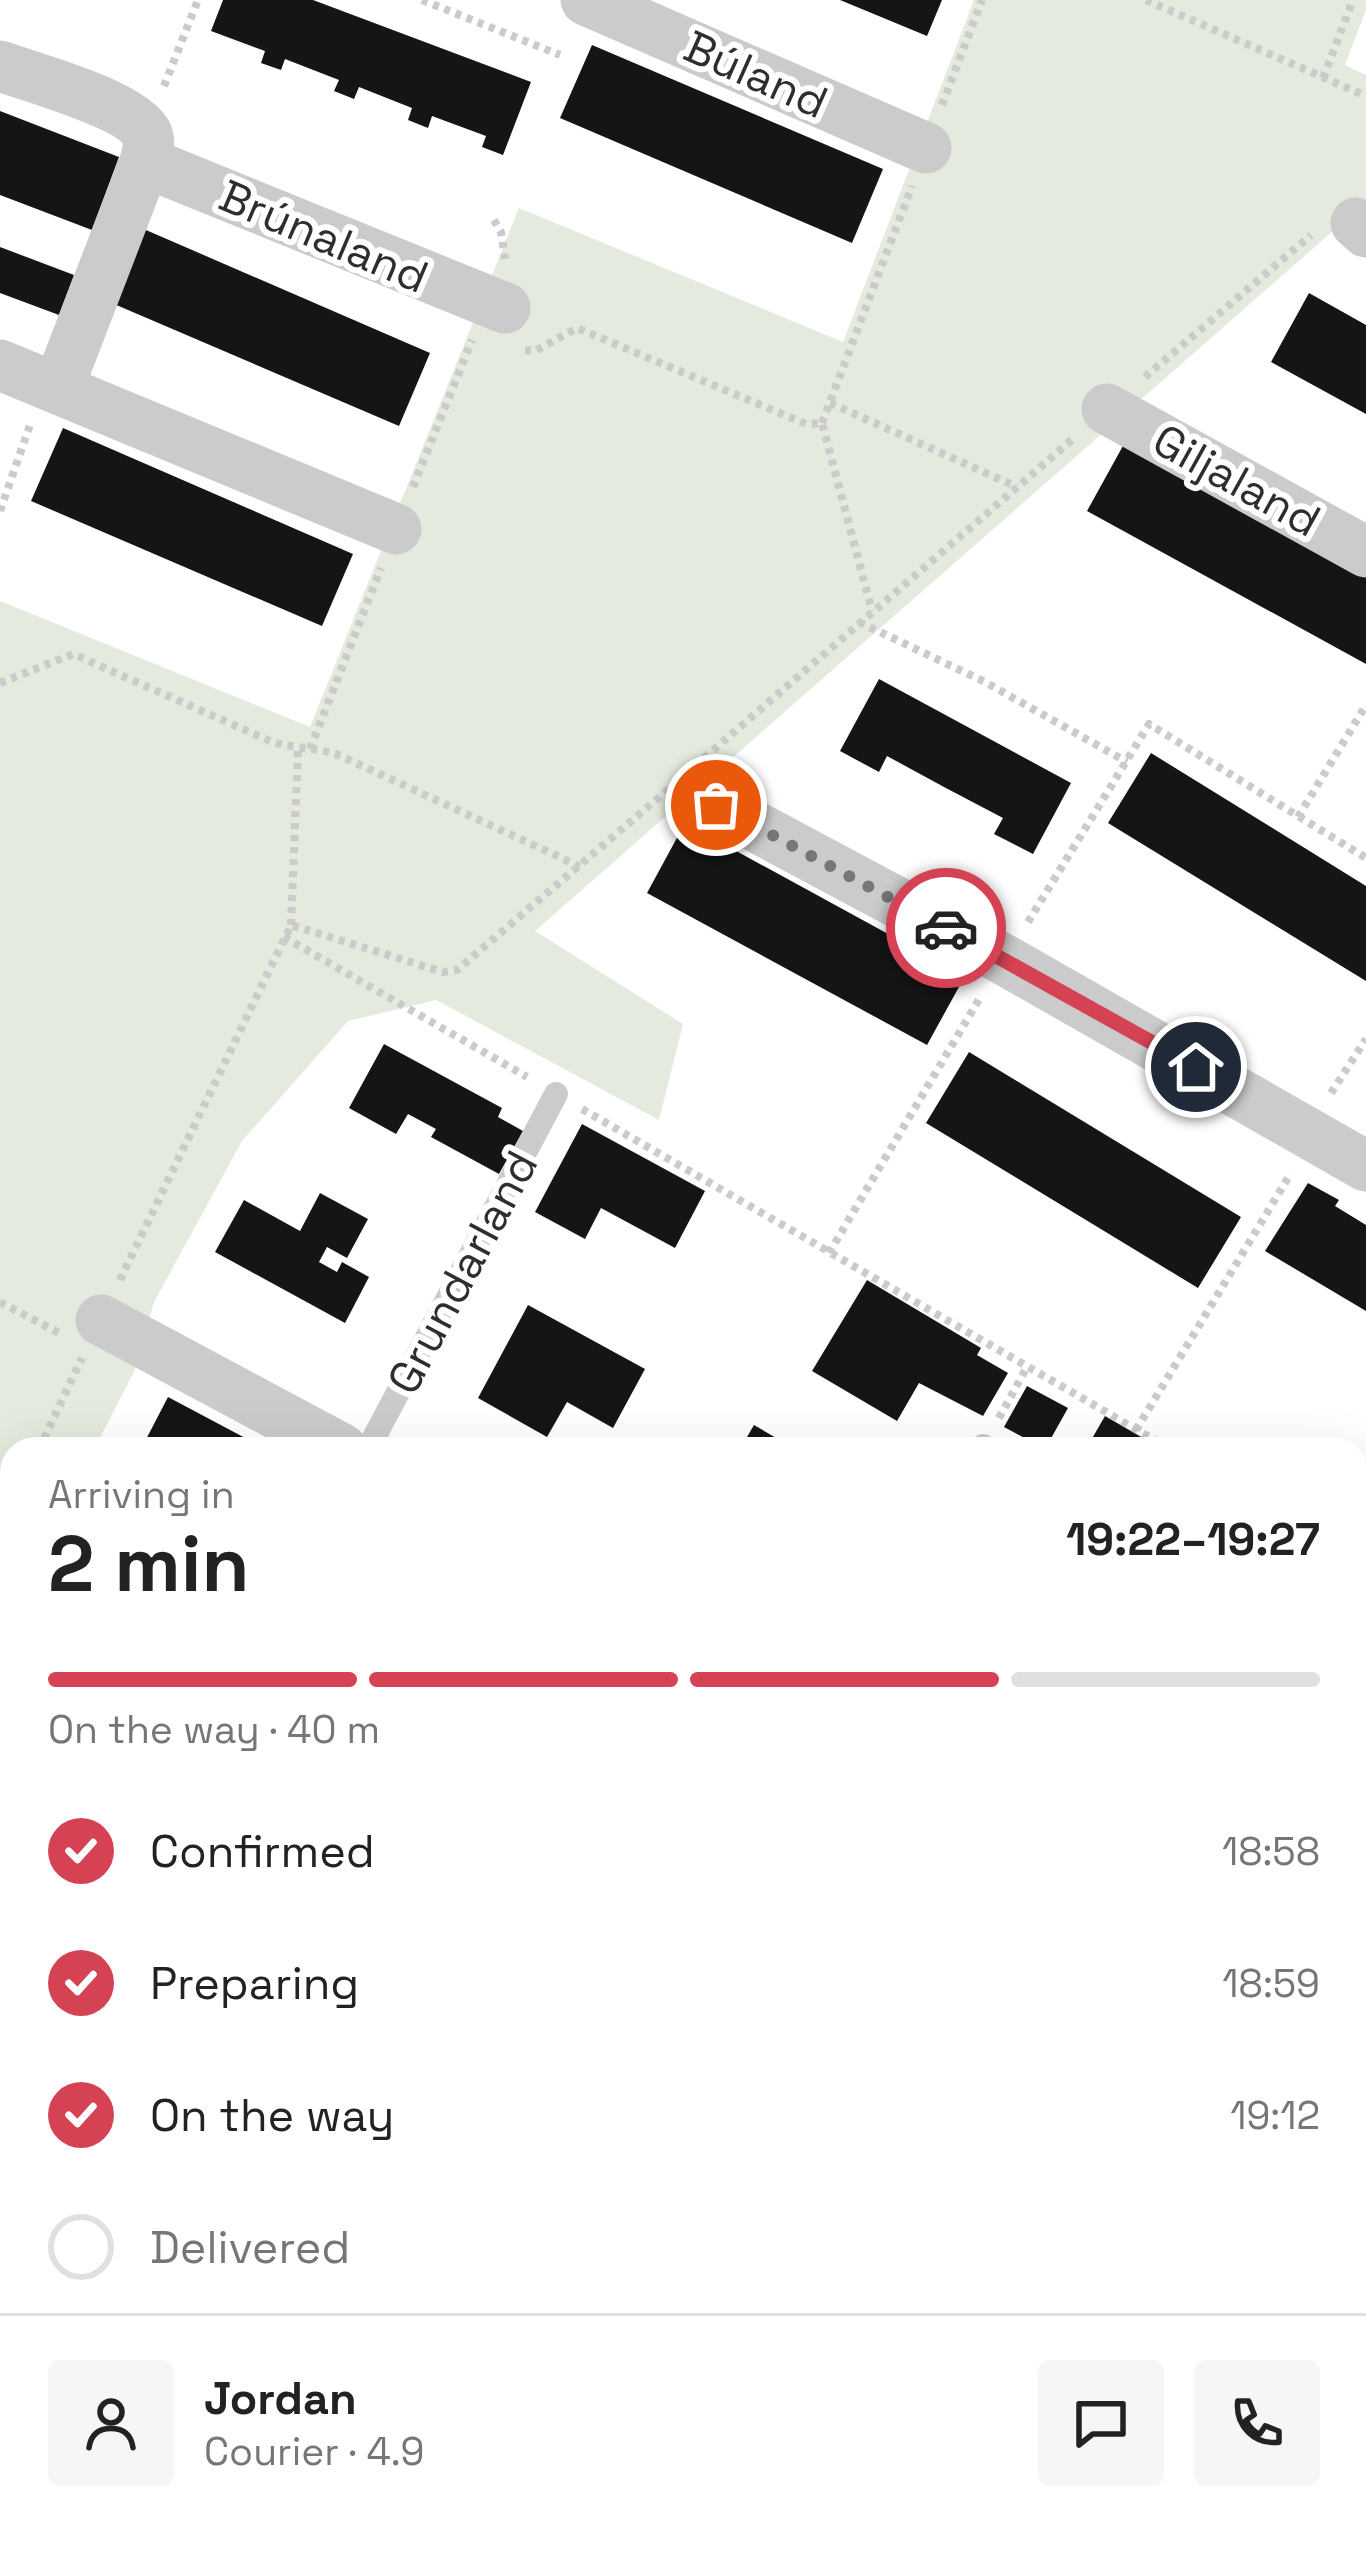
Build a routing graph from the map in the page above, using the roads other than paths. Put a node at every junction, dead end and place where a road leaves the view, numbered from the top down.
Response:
1 (586, 0) edge
2 (0, 66) edge
3 (146, 147) junction
4 (926, 148) road end
5 (505, 325) road end
6 (0, 365) edge
7 (44, 405) junction
8 (1107, 409) road end
9 (397, 529) dead end
10 (1366, 552) edge
11 (694, 786) road end
12 (556, 1094) road end
13 (1366, 1166) edge
14 (94, 1334) road end
15 (316, 1437) edge
16 (374, 1437) edge

1 - 4 street, Búland
2 - 3 street, Brúnaland
3 - 5 street, Brúnaland
3 - 7 street
6 - 7 street
7 - 9 street
8 - 10 street, Giljaland
11 - 13 street
12 - 16 lane, Grundarland
14 - 15 street

